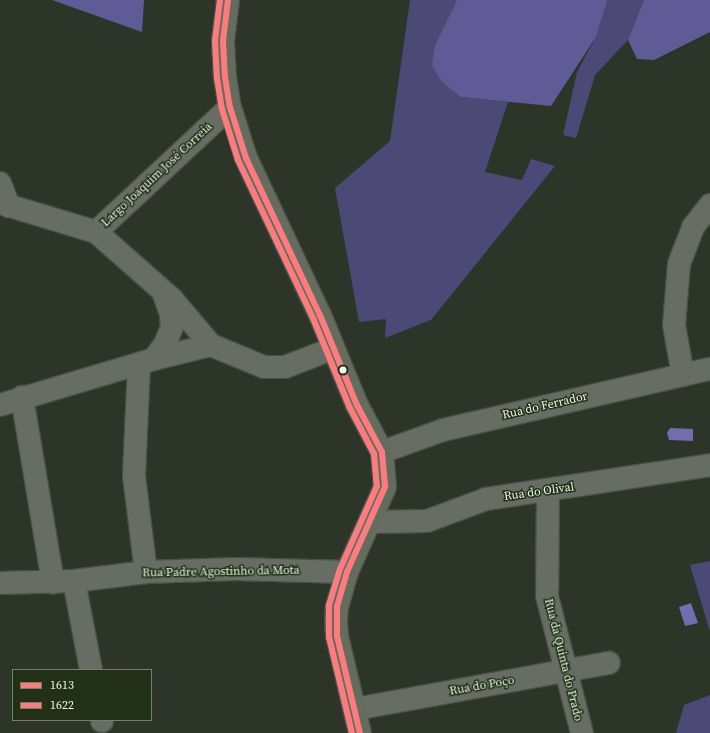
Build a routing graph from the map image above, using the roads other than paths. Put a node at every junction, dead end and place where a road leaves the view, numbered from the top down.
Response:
1 (228, 0) edge
2 (230, 107) junction
3 (0, 184) edge
4 (5, 205) edge
5 (710, 205) edge
6 (96, 232) junction
7 (162, 291) junction
8 (211, 346) junction
9 (332, 349) junction
10 (147, 362) junction
11 (710, 369) edge
12 (683, 375) junction
13 (22, 397) junction
14 (0, 404) edge
15 (382, 452) junction
16 (710, 465) edge
17 (548, 491) junction
18 (371, 522) junction
19 (146, 572) junction
20 (347, 572) junction
21 (63, 581) junction
22 (0, 582) edge
23 (609, 663) dead end
24 (91, 669) edge
25 (566, 671) junction
26 (355, 709) junction
27 (360, 733) edge
28 (582, 733) edge

1 - 2 main road
2 - 6 street, Largo Joaquim José Correia
2 - 9 main road
3 - 4 street
4 - 6 street
5 - 12 street
6 - 7 street, Largo Joaquim José Correia
7 - 8 street, Largo Joaquim José Correia
7 - 10 street, Largo Joaquim José Correia
8 - 9 street, Largo Joaquim José Correia
8 - 10 street
9 - 15 main road
10 - 13 street
10 - 19 street
11 - 12 street, Rua do Ferrador
12 - 15 street, Rua do Ferrador
13 - 14 street
13 - 21 street
15 - 18 main road
16 - 17 street, Rua do Olival
17 - 18 street, Rua do Olival
17 - 25 street, Rua da Quinta do Prado
18 - 20 main road
19 - 20 street, Rua Padre Agostinho da Mota
19 - 21 street, Rua Padre Agostinho da Mota
20 - 26 main road
21 - 22 street, Rua Padre Agostinho da Mota
21 - 24 street
23 - 25 street, Rua do Poço
25 - 26 street, Rua do Poço
25 - 28 street, Rua da Quinta do Prado
26 - 27 main road

